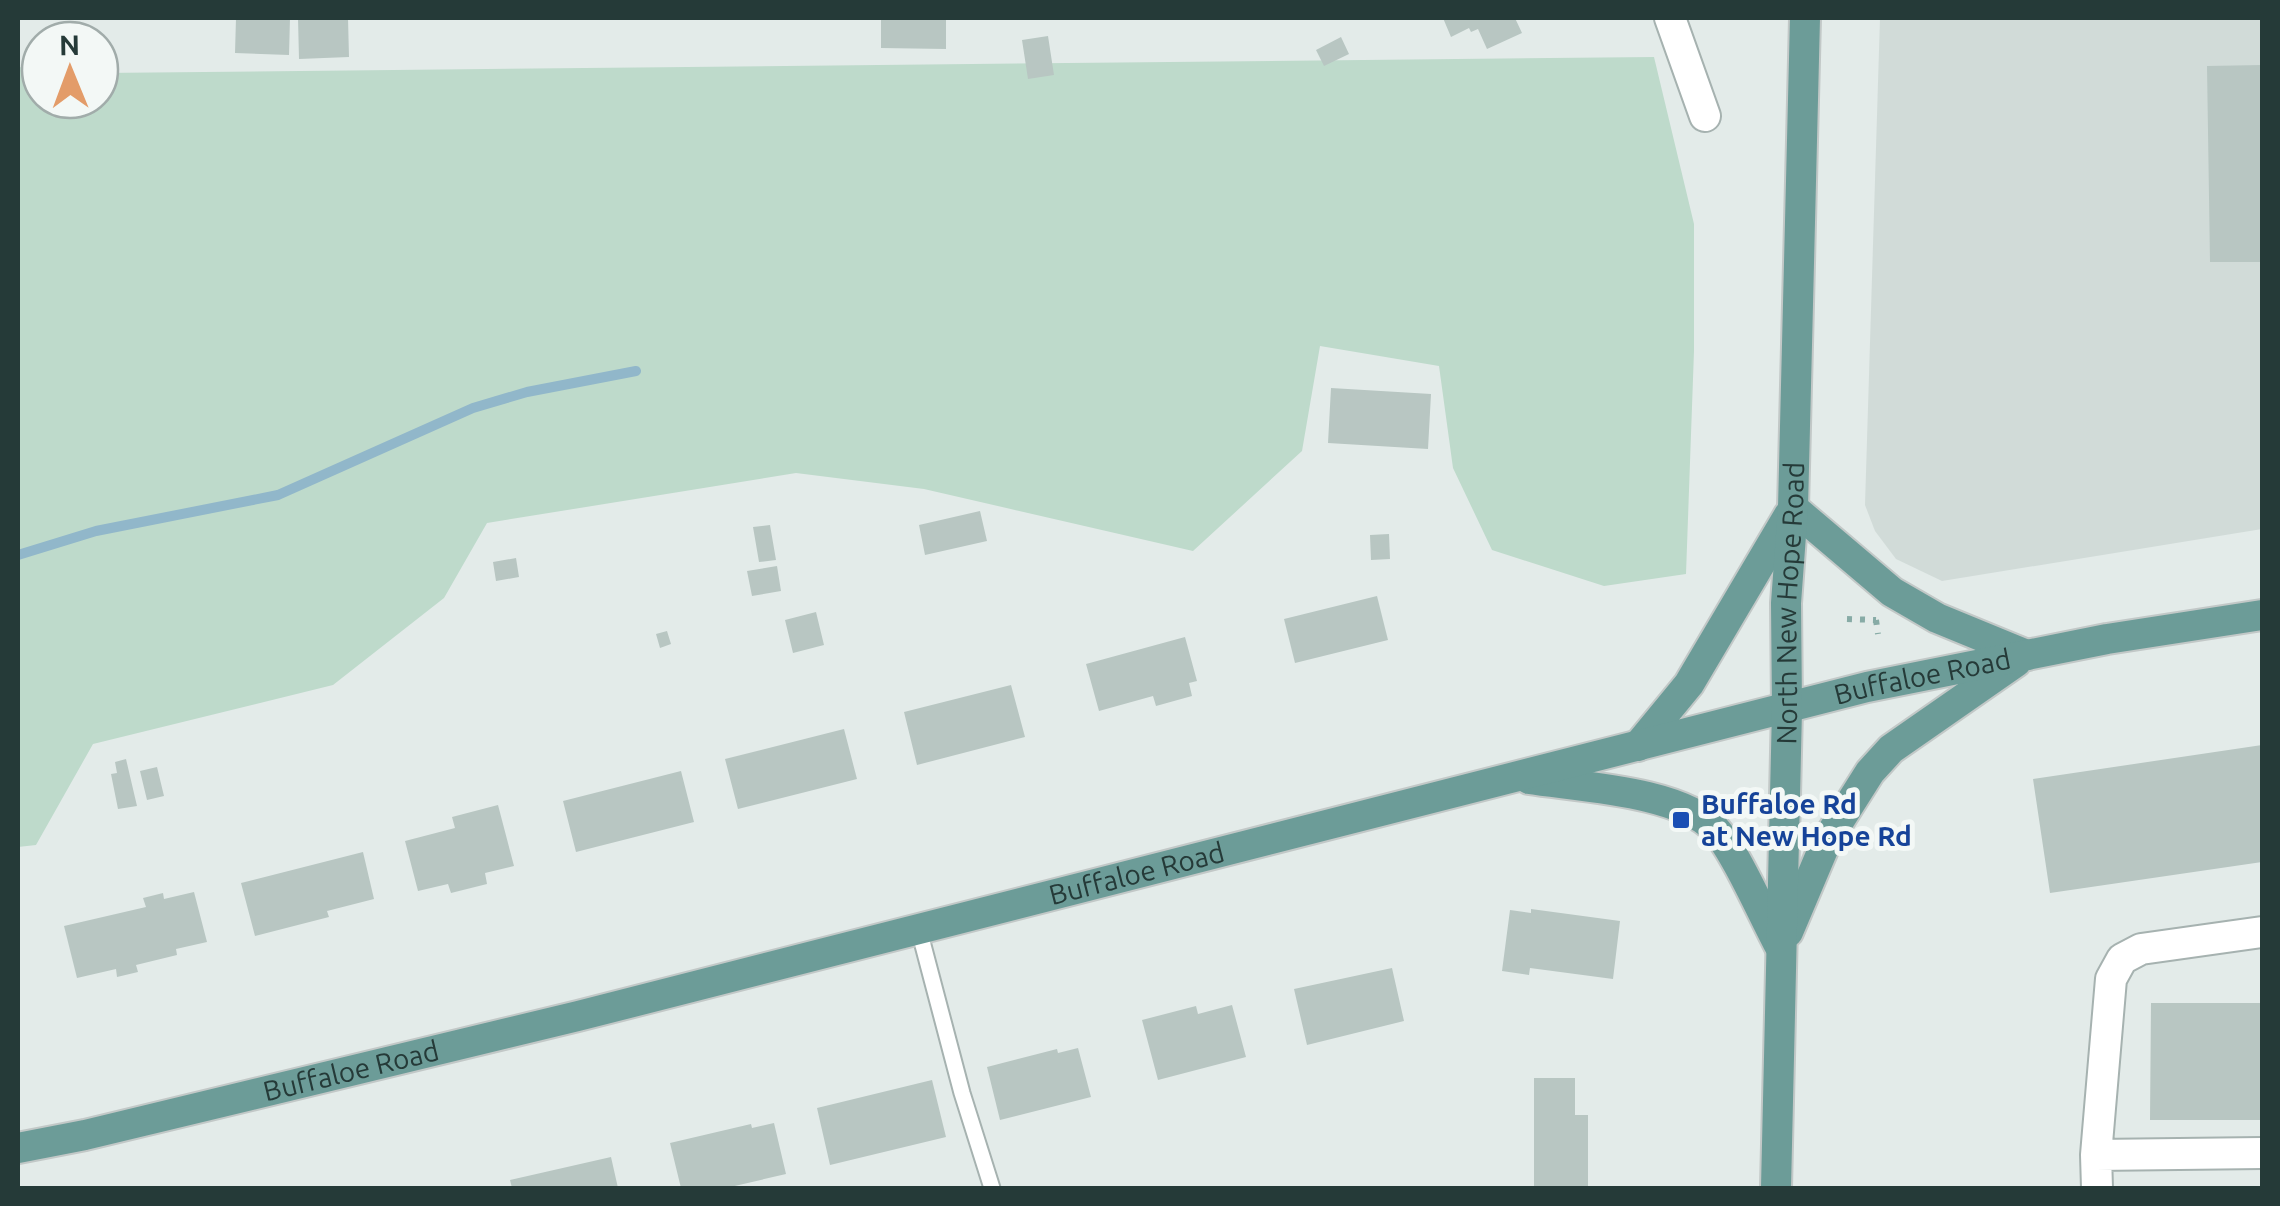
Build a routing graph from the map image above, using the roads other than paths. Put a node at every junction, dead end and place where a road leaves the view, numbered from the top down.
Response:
1 (1670, 18) edge
2 (1805, 18) edge
3 (1704, 116) dead end
4 (1793, 508) junction
5 (2262, 616) edge
6 (2027, 655) junction
7 (1787, 708) junction
8 (1638, 746) junction
9 (1518, 777) junction
10 (918, 930) junction
11 (2262, 932) edge
12 (1781, 948) junction
13 (18, 1148) edge
14 (2262, 1153) edge
15 (2096, 1155) junction
16 (992, 1188) edge
17 (1776, 1188) edge
18 (2097, 1188) edge

1 - 3 street
2 - 4 main road, North New Hope Road
4 - 6 main road
4 - 7 main road, North New Hope Road
4 - 8 main road
5 - 6 main road, Buffaloe Road
6 - 7 main road, Buffaloe Road
6 - 12 main road
7 - 8 main road, Buffaloe Road
7 - 12 main road, North New Hope Road
8 - 9 main road, Buffaloe Road
9 - 10 main road, Buffaloe Road
9 - 12 main road
10 - 13 main road, Buffaloe Road
10 - 16 lane
11 - 15 street
12 - 17 main road, North New Hope Road
14 - 15 street
15 - 18 street

